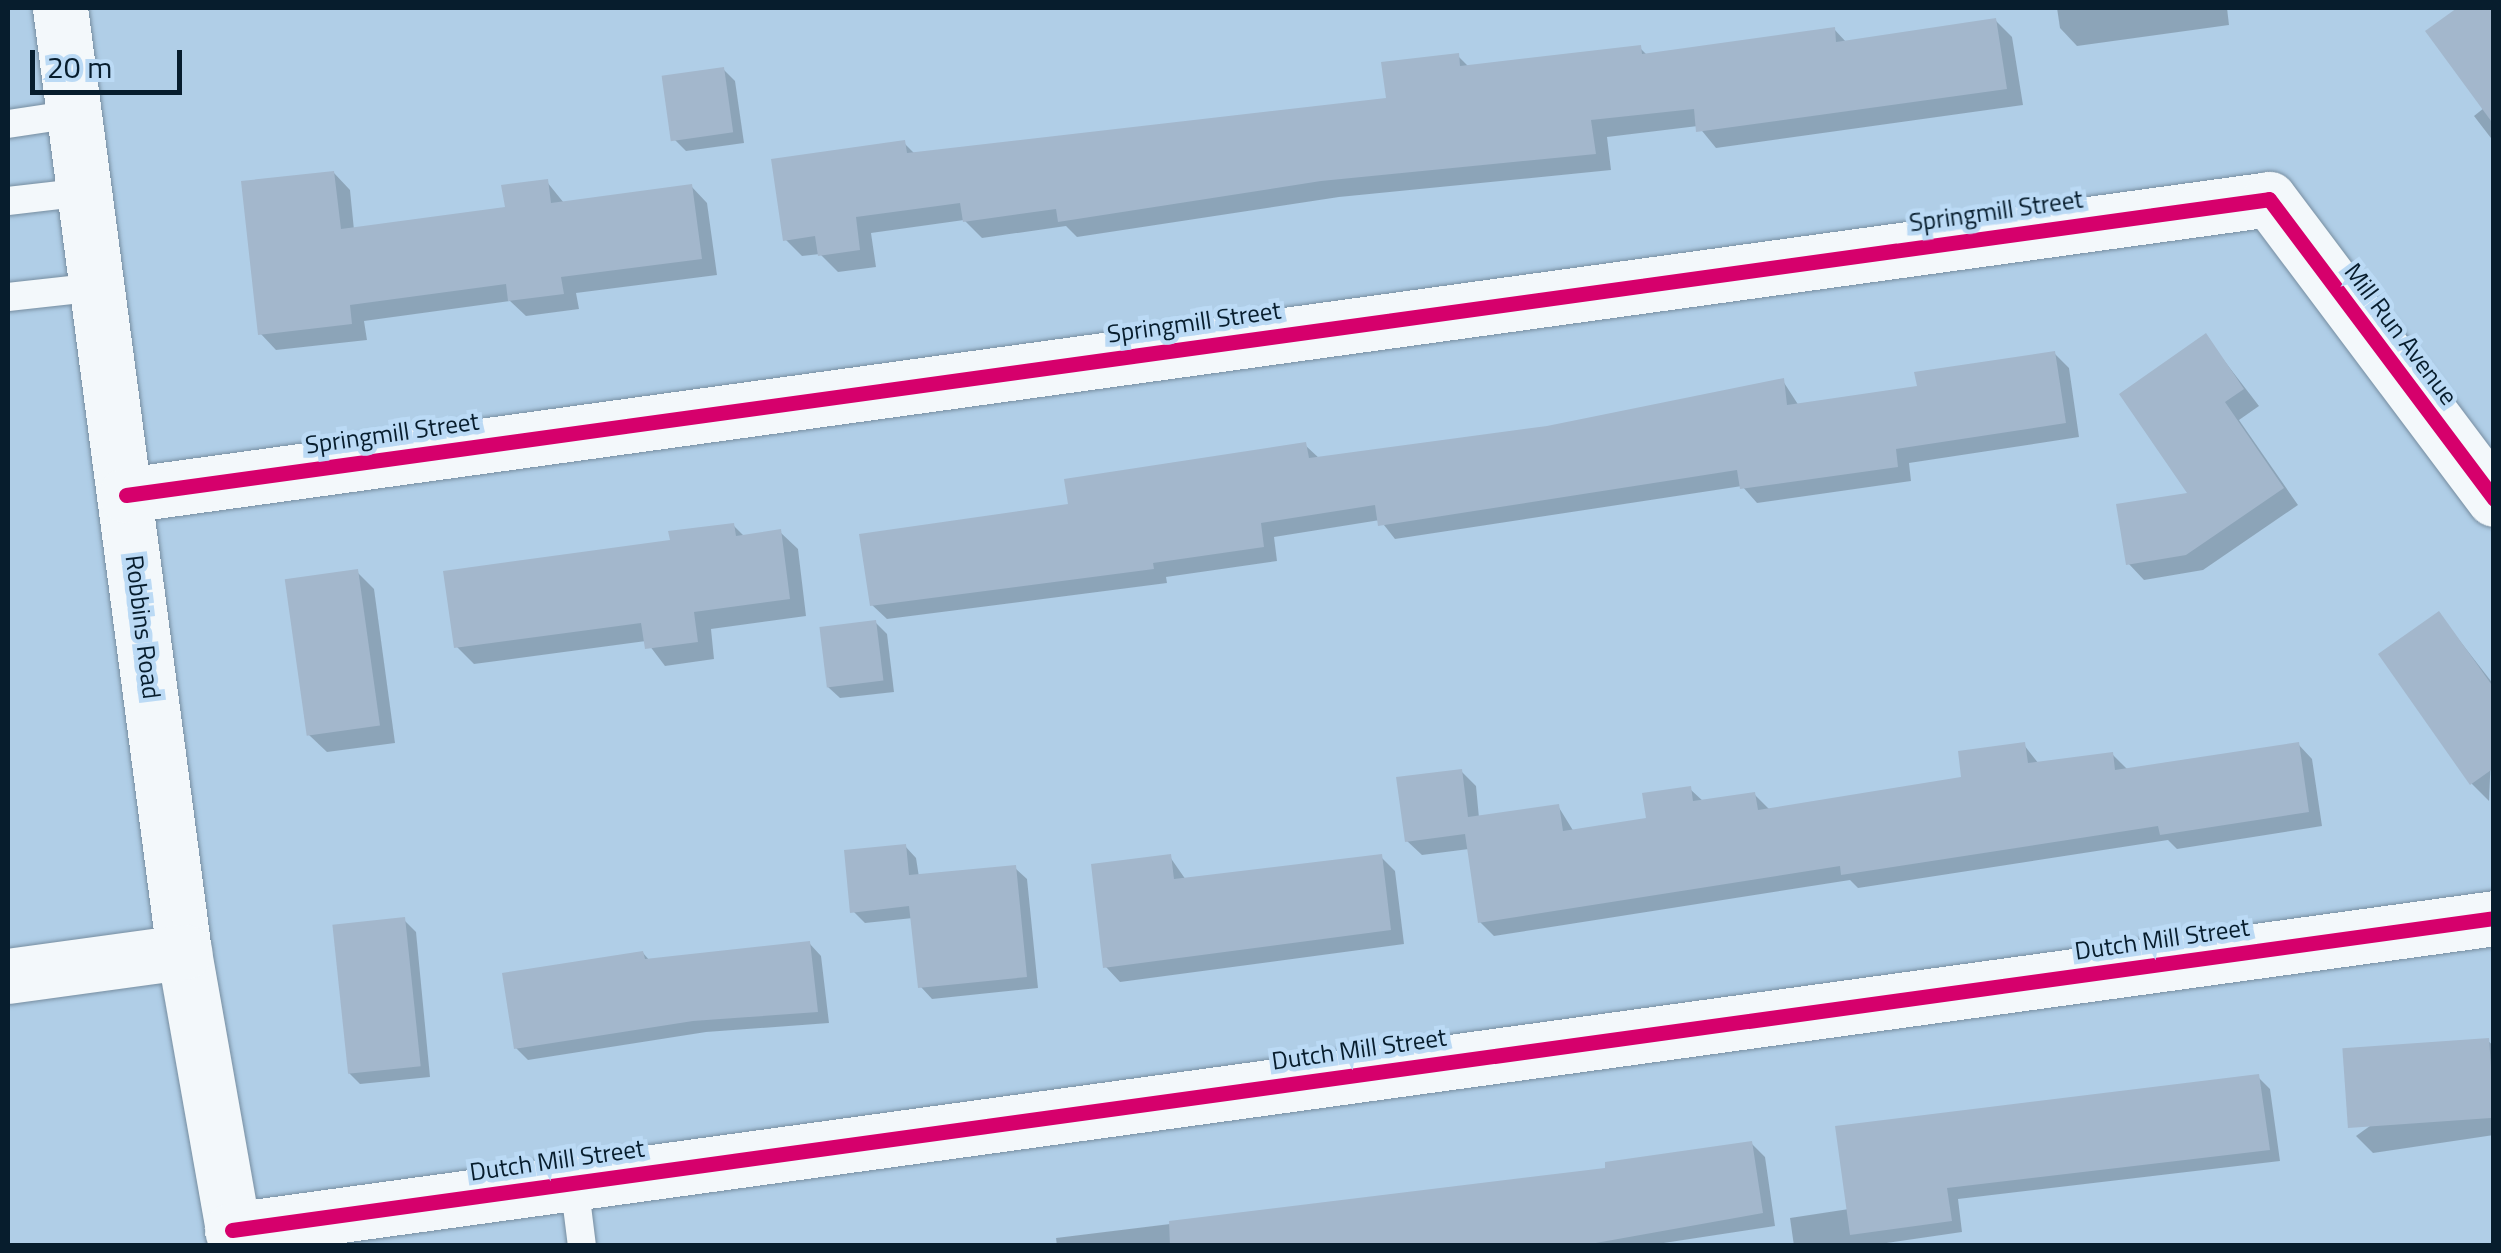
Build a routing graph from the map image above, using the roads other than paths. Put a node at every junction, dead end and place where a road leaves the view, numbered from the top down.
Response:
1 (60, 8) edge
2 (74, 114) junction
3 (8, 124) edge
4 (86, 192) junction
5 (2268, 199) joint
6 (8, 201) edge
7 (98, 286) junction
8 (8, 298) edge
9 (126, 495) junction
10 (2494, 499) edge
11 (2494, 918) edge
12 (184, 952) junction
13 (8, 976) edge
14 (574, 1182) junction
15 (234, 1238) edge
16 (582, 1246) edge

1 - 2 street, Robbins Road
2 - 3 lane
2 - 4 street, Robbins Road
4 - 6 lane
4 - 7 street, Robbins Road
5 - 9 street, Springmill Street
5 - 10 street, Mill Run Avenue
7 - 8 lane
7 - 9 street, Robbins Road
9 - 12 street, Robbins Road
11 - 14 street, Dutch Mill Street
12 - 13 street
12 - 15 street, Robbins Road
14 - 15 street, Dutch Mill Street
14 - 16 lane

